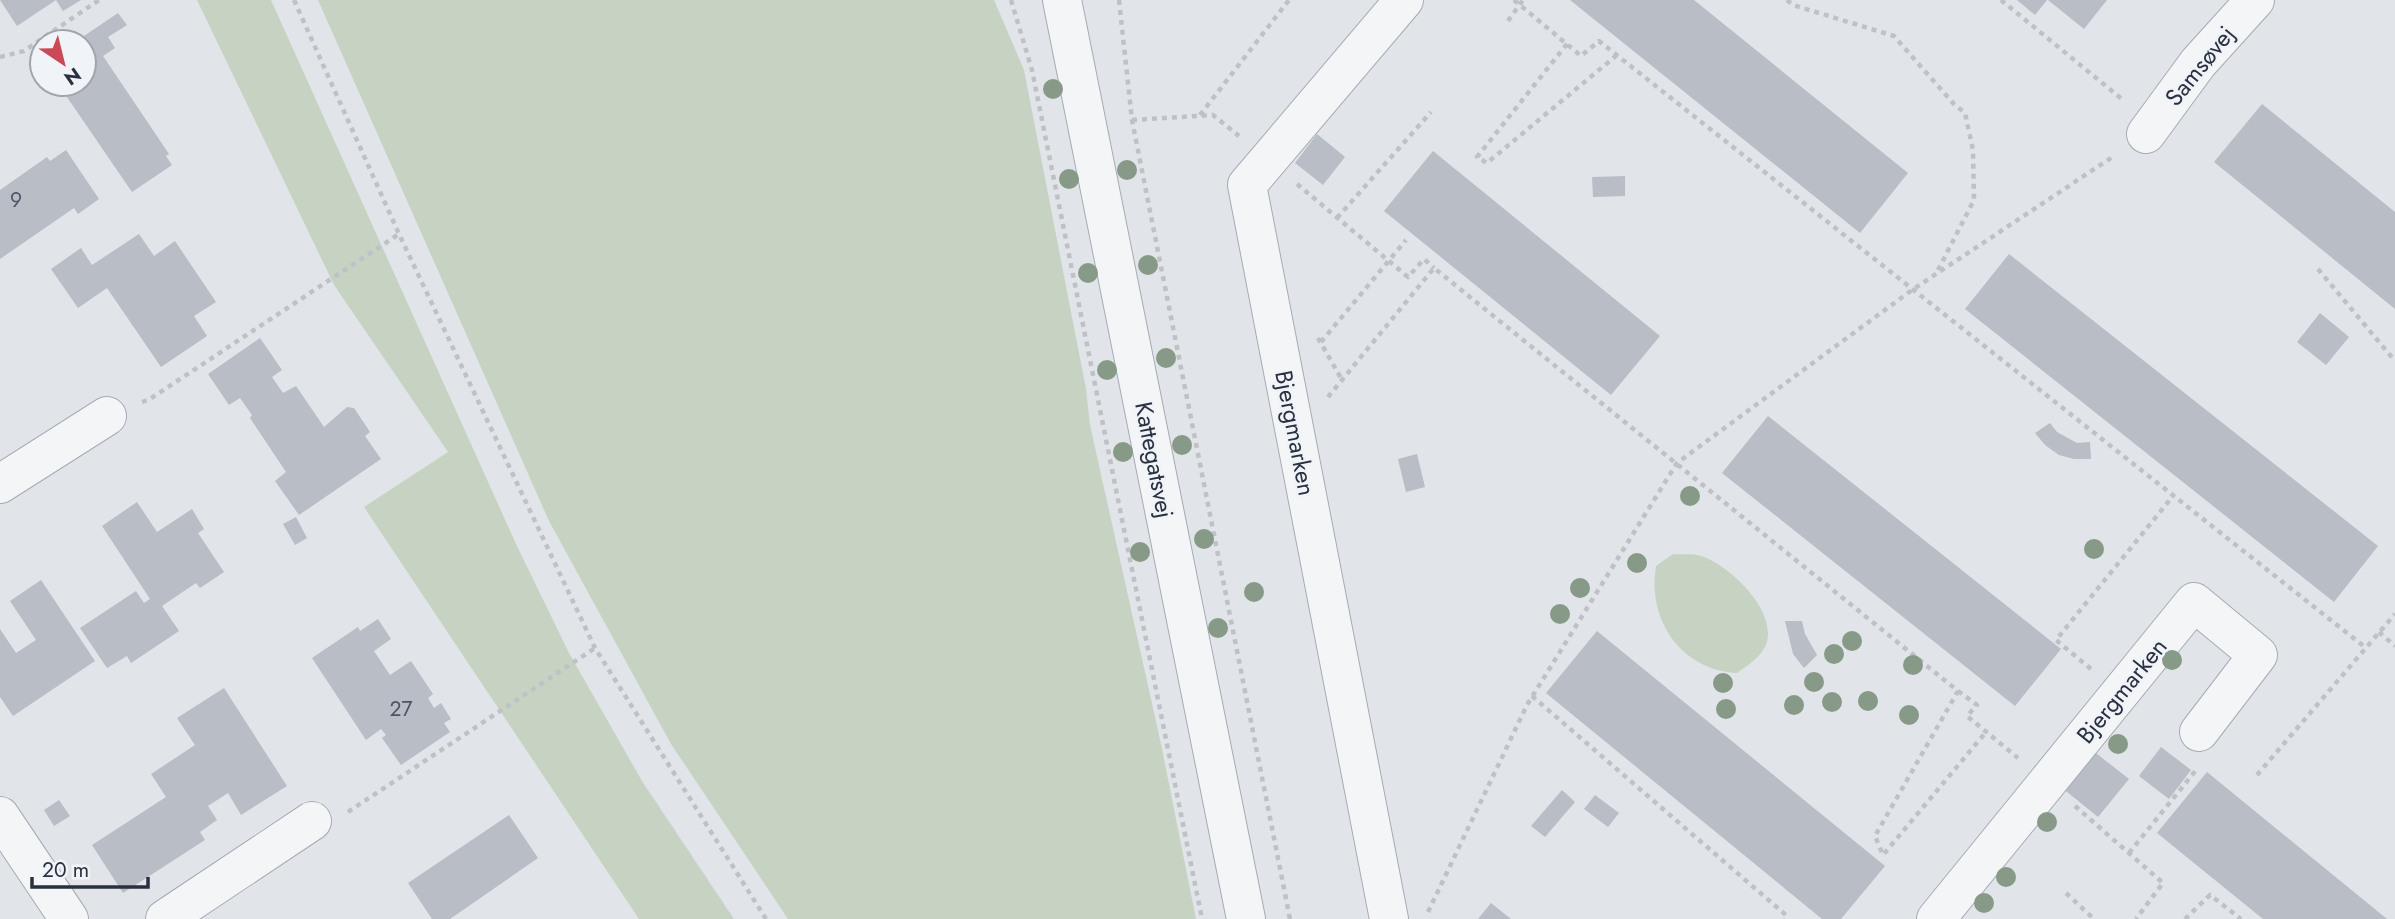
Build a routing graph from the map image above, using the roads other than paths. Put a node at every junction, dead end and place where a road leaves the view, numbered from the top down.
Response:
1 (1062, 0) edge
2 (1404, 0) edge
3 (2255, 0) edge
4 (2150, 130) road end
5 (107, 416) road end
6 (0, 484) edge
7 (2199, 732) road end
8 (0, 816) edge
9 (312, 821) road end
10 (69, 919) edge
11 (165, 919) edge
12 (1246, 919) edge
13 (1389, 919) edge
14 (1936, 919) edge

1 - 12 street, Kattegatsvej
2 - 13 street, Bjergmarken
3 - 4 street, Samsøvej
5 - 6 street
7 - 14 street, Bjergmarken
8 - 10 street
9 - 11 street

